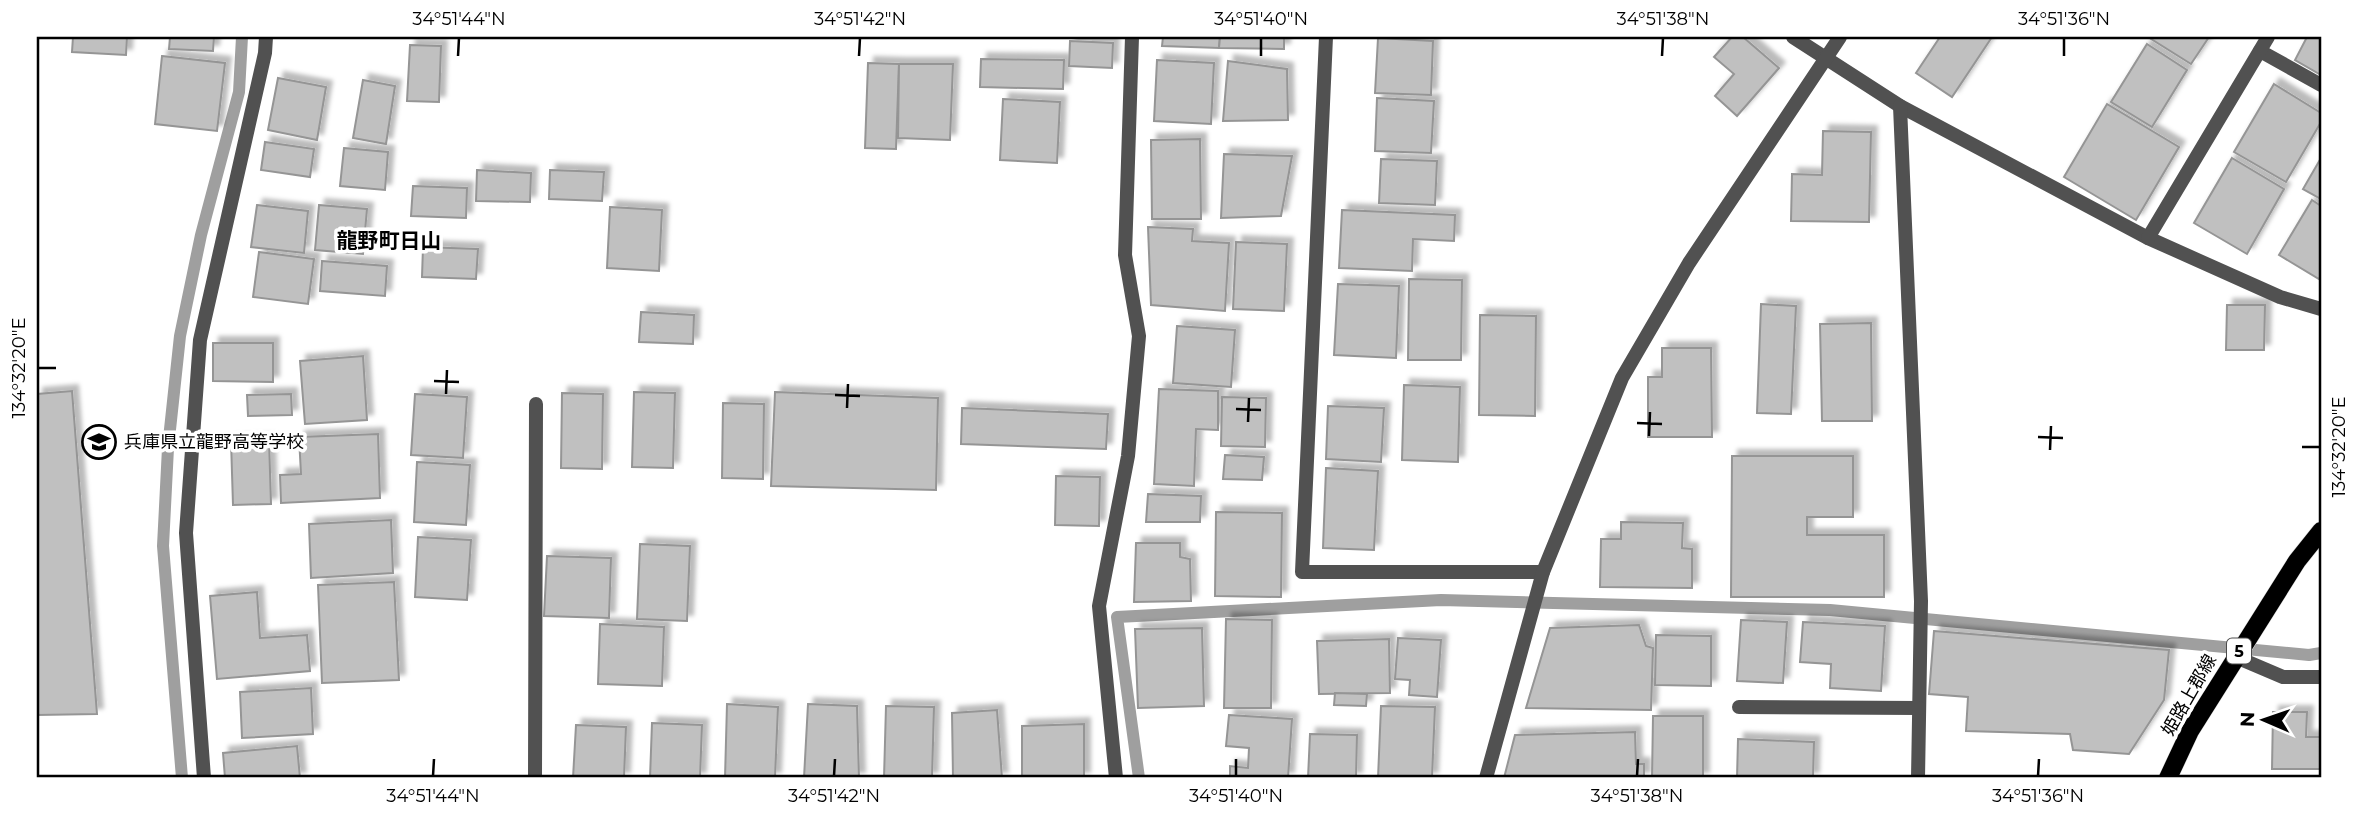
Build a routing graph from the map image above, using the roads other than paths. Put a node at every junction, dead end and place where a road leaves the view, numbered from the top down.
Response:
1 (266, 37) edge
2 (1132, 37) edge
3 (1326, 37) edge
4 (1793, 37) edge
5 (1840, 37) edge
6 (2268, 37) edge
7 (2260, 51) junction
8 (1825, 57) junction
9 (2321, 85) edge
10 (1900, 106) junction
11 (2148, 238) junction
12 (2321, 309) edge
13 (536, 404) dead end
14 (2321, 531) edge
15 (1543, 572) junction
16 (2236, 657) junction
17 (2321, 677) edge
18 (1739, 707) dead end
19 (1919, 708) junction
20 (204, 778) edge
21 (535, 778) edge
22 (1116, 778) edge
23 (1486, 778) edge
24 (1918, 778) edge
25 (2168, 778) edge

1 - 20 street
2 - 22 street
3 - 15 street
4 - 8 street
5 - 8 street
6 - 7 street
7 - 9 street
7 - 11 street
8 - 10 street
8 - 15 street
10 - 11 street
10 - 19 street
11 - 12 street
13 - 21 street
14 - 16 main road, 姫路上郡線 / 5
15 - 23 street
16 - 17 street
16 - 25 main road, 姫路上郡線 / 5
18 - 19 street
19 - 24 street

